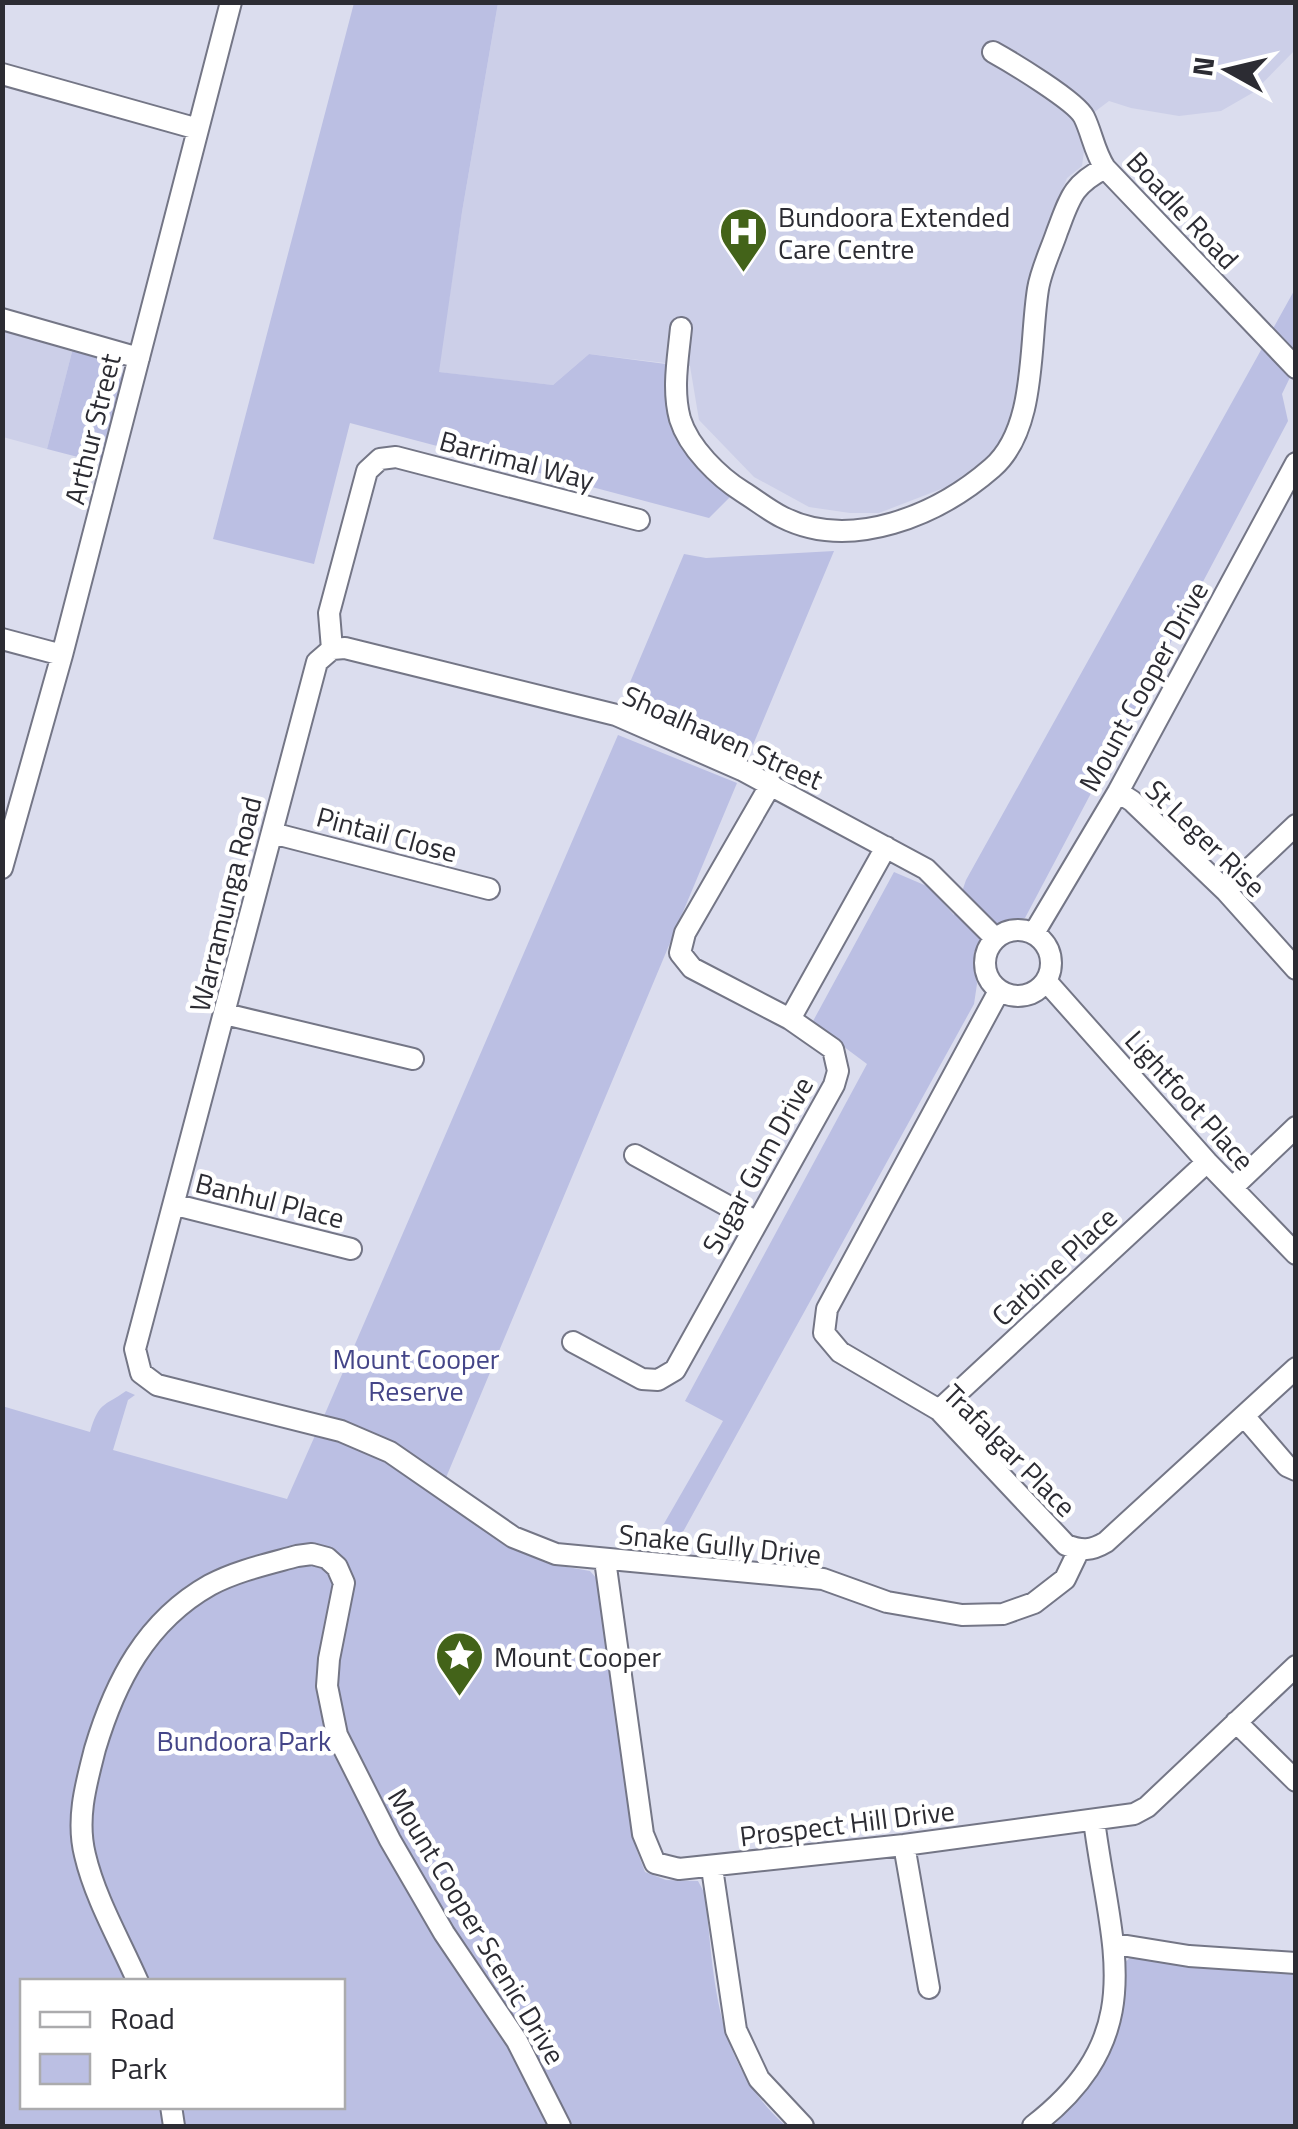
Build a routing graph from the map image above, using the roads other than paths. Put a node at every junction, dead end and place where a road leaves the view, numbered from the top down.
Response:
1 (231, 2) edge
2 (993, 52) dead end
3 (2, 74) edge
4 (198, 129) junction
5 (1105, 168) junction
6 (2, 320) edge
7 (681, 328) dead end
8 (139, 358) junction
9 (1296, 368) edge
10 (380, 459) joint
11 (1296, 463) edge
12 (639, 520) dead end
13 (2, 639) edge
14 (332, 649) junction
15 (62, 656) junction
16 (771, 784) junction
17 (1118, 792) junction
18 (1296, 825) edge
19 (272, 833) junction
20 (886, 847) junction
21 (2, 868) edge
22 (489, 889) dead end
23 (1226, 891) junction
24 (1034, 933) junction
25 (995, 938) junction
26 (1296, 969) edge
27 (1046, 981) junction
28 (999, 991) junction
29 (225, 1014) junction
30 (790, 1019) junction
31 (413, 1059) dead end
32 (1296, 1127) edge
33 (635, 1155) dead end
34 (1207, 1162) junction
35 (1233, 1187) junction
36 (176, 1204) junction
37 (757, 1222) junction
38 (351, 1249) dead end
39 (1296, 1254) edge
40 (573, 1342) dead end
41 (1296, 1368) edge
42 (142, 1372) joint
43 (939, 1410) junction
44 (1244, 1416) junction
45 (1296, 1470) edge
46 (1079, 1550) junction
47 (605, 1560) junction
48 (1296, 1666) edge
49 (1236, 1722) junction
50 (1296, 1782) edge
51 (1094, 1820) junction
52 (904, 1845) junction
53 (712, 1868) junction
54 (1115, 1944) junction
55 (1296, 1963) edge
56 (137, 1979) edge
57 (928, 1988) dead end
58 (560, 2126) edge
59 (803, 2126) edge
60 (1034, 2126) edge

1 - 4 street, Arthur Street
2 - 5 street, Boadle Road
3 - 4 street
4 - 8 street, Arthur Street
5 - 7 street
5 - 9 street, Boadle Road
6 - 8 street
8 - 15 street, Arthur Street
10 - 12 street, Barrimal Way
10 - 14 street, Warramunga Road
11 - 17 street, Mount Cooper Drive
13 - 15 street
14 - 16 street, Shoalhaven Street
14 - 19 street, Warramunga Road
15 - 21 street, Arthur Street
16 - 20 street, Shoalhaven Street
16 - 30 street, Sugar Gum Drive
17 - 23 street, St Leger Rise
17 - 24 street, Mount Cooper Drive
18 - 23 street
19 - 22 street, Pintail Close
19 - 29 street, Warramunga Road
20 - 25 street, Shoalhaven Street
20 - 30 street
23 - 26 street, St Leger Rise
24 - 25 street
24 - 27 street
25 - 28 street
27 - 28 street
27 - 34 street, Lightfoot Place
28 - 43 street, Trafalgar Place
29 - 31 street
29 - 36 street, Warramunga Road
30 - 37 street, Sugar Gum Drive
32 - 35 street
33 - 37 street
34 - 35 street, Lightfoot Place
34 - 43 street, Carbine Place
35 - 39 street, Lightfoot Place
36 - 38 street, Banhul Place
36 - 42 street, Warramunga Road
37 - 40 street, Sugar Gum Drive
41 - 44 street, Snake Gully Drive
42 - 47 street, Snake Gully Drive
43 - 46 street, Trafalgar Place
44 - 45 street
44 - 46 street, Snake Gully Drive
46 - 47 street, Snake Gully Drive
47 - 53 street, Prospect Hill Drive
48 - 49 street, Prospect Hill Drive
49 - 50 street
49 - 51 street, Prospect Hill Drive
51 - 52 street, Prospect Hill Drive
51 - 54 street
52 - 53 street, Prospect Hill Drive
52 - 57 street
53 - 59 street
54 - 55 street
54 - 60 street
56 - 58 street, Mount Cooper Scenic Drive

